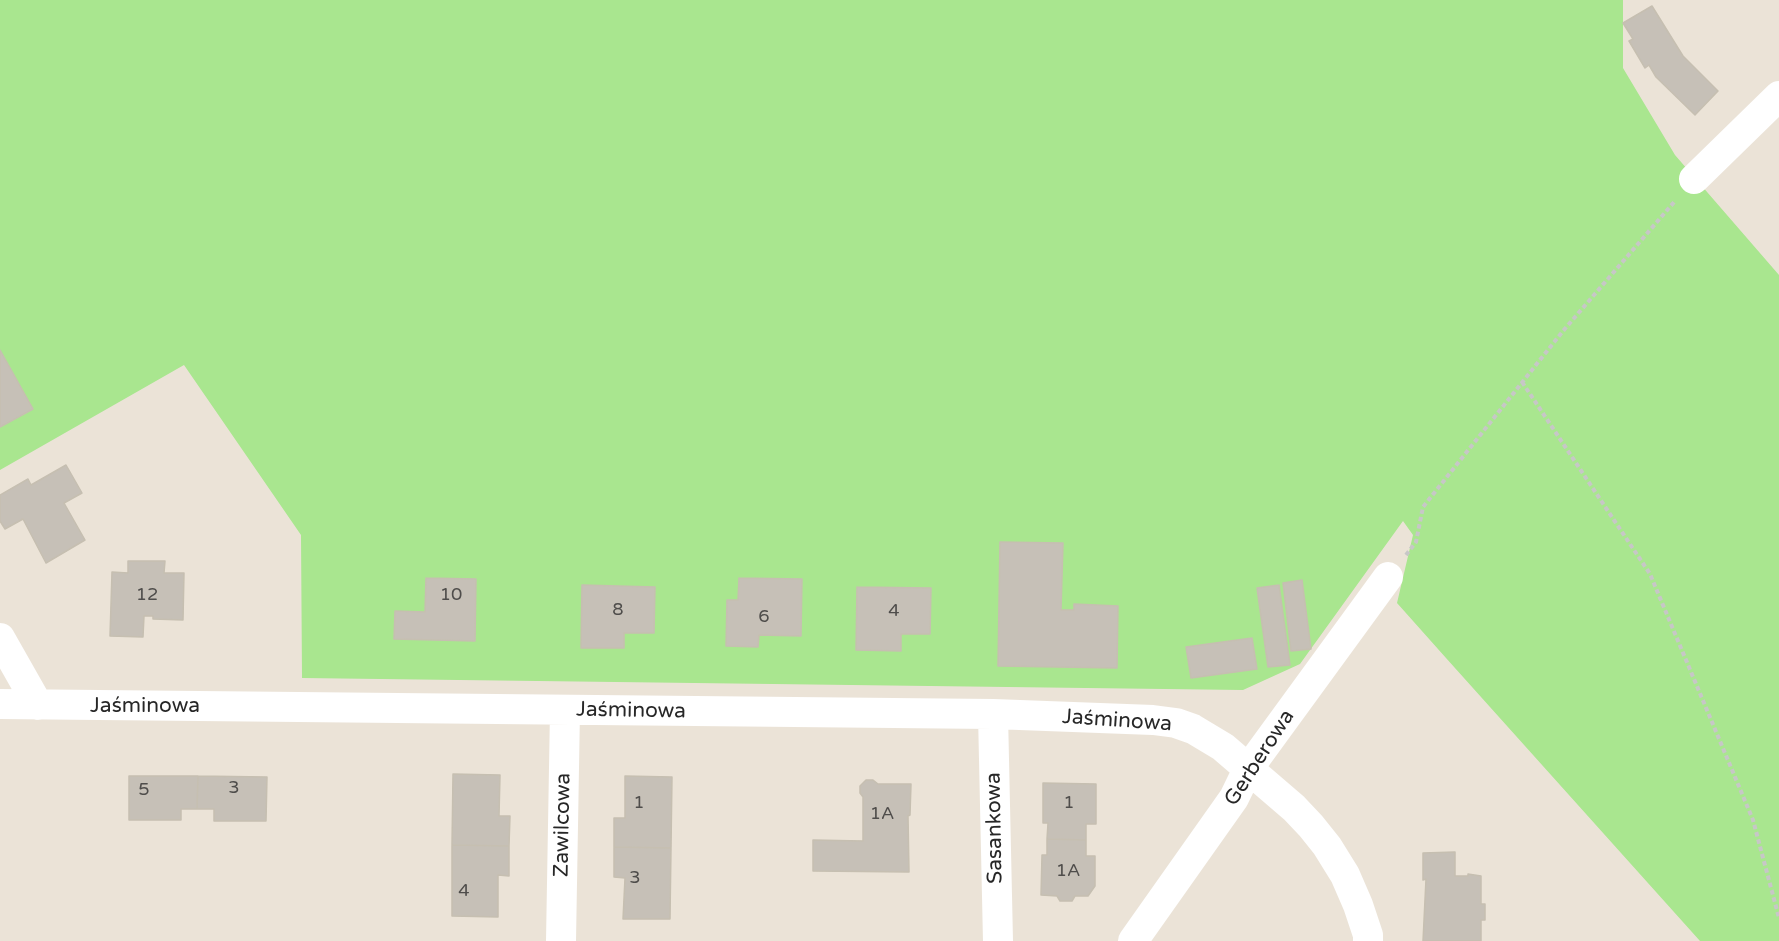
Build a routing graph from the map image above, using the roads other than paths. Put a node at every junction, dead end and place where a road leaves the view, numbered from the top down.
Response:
1 (1779, 96) edge
2 (1694, 178) road end
3 (1388, 577) road end
4 (0, 638) edge
5 (0, 704) edge
6 (38, 705) junction
7 (565, 710) junction
8 (993, 714) junction
9 (1248, 769) junction
10 (561, 941) edge
11 (998, 941) edge
12 (1133, 941) edge
13 (1368, 941) edge

1 - 2 street
3 - 9 street, Gerberowa
4 - 6 street
5 - 6 street, Jaśminowa
6 - 7 street, Jaśminowa
7 - 8 street, Jaśminowa
7 - 10 street, Zawilcowa
8 - 9 street, Jaśminowa
8 - 11 street, Sasankowa
9 - 12 street, Gerberowa
9 - 13 street, Jaśminowa

